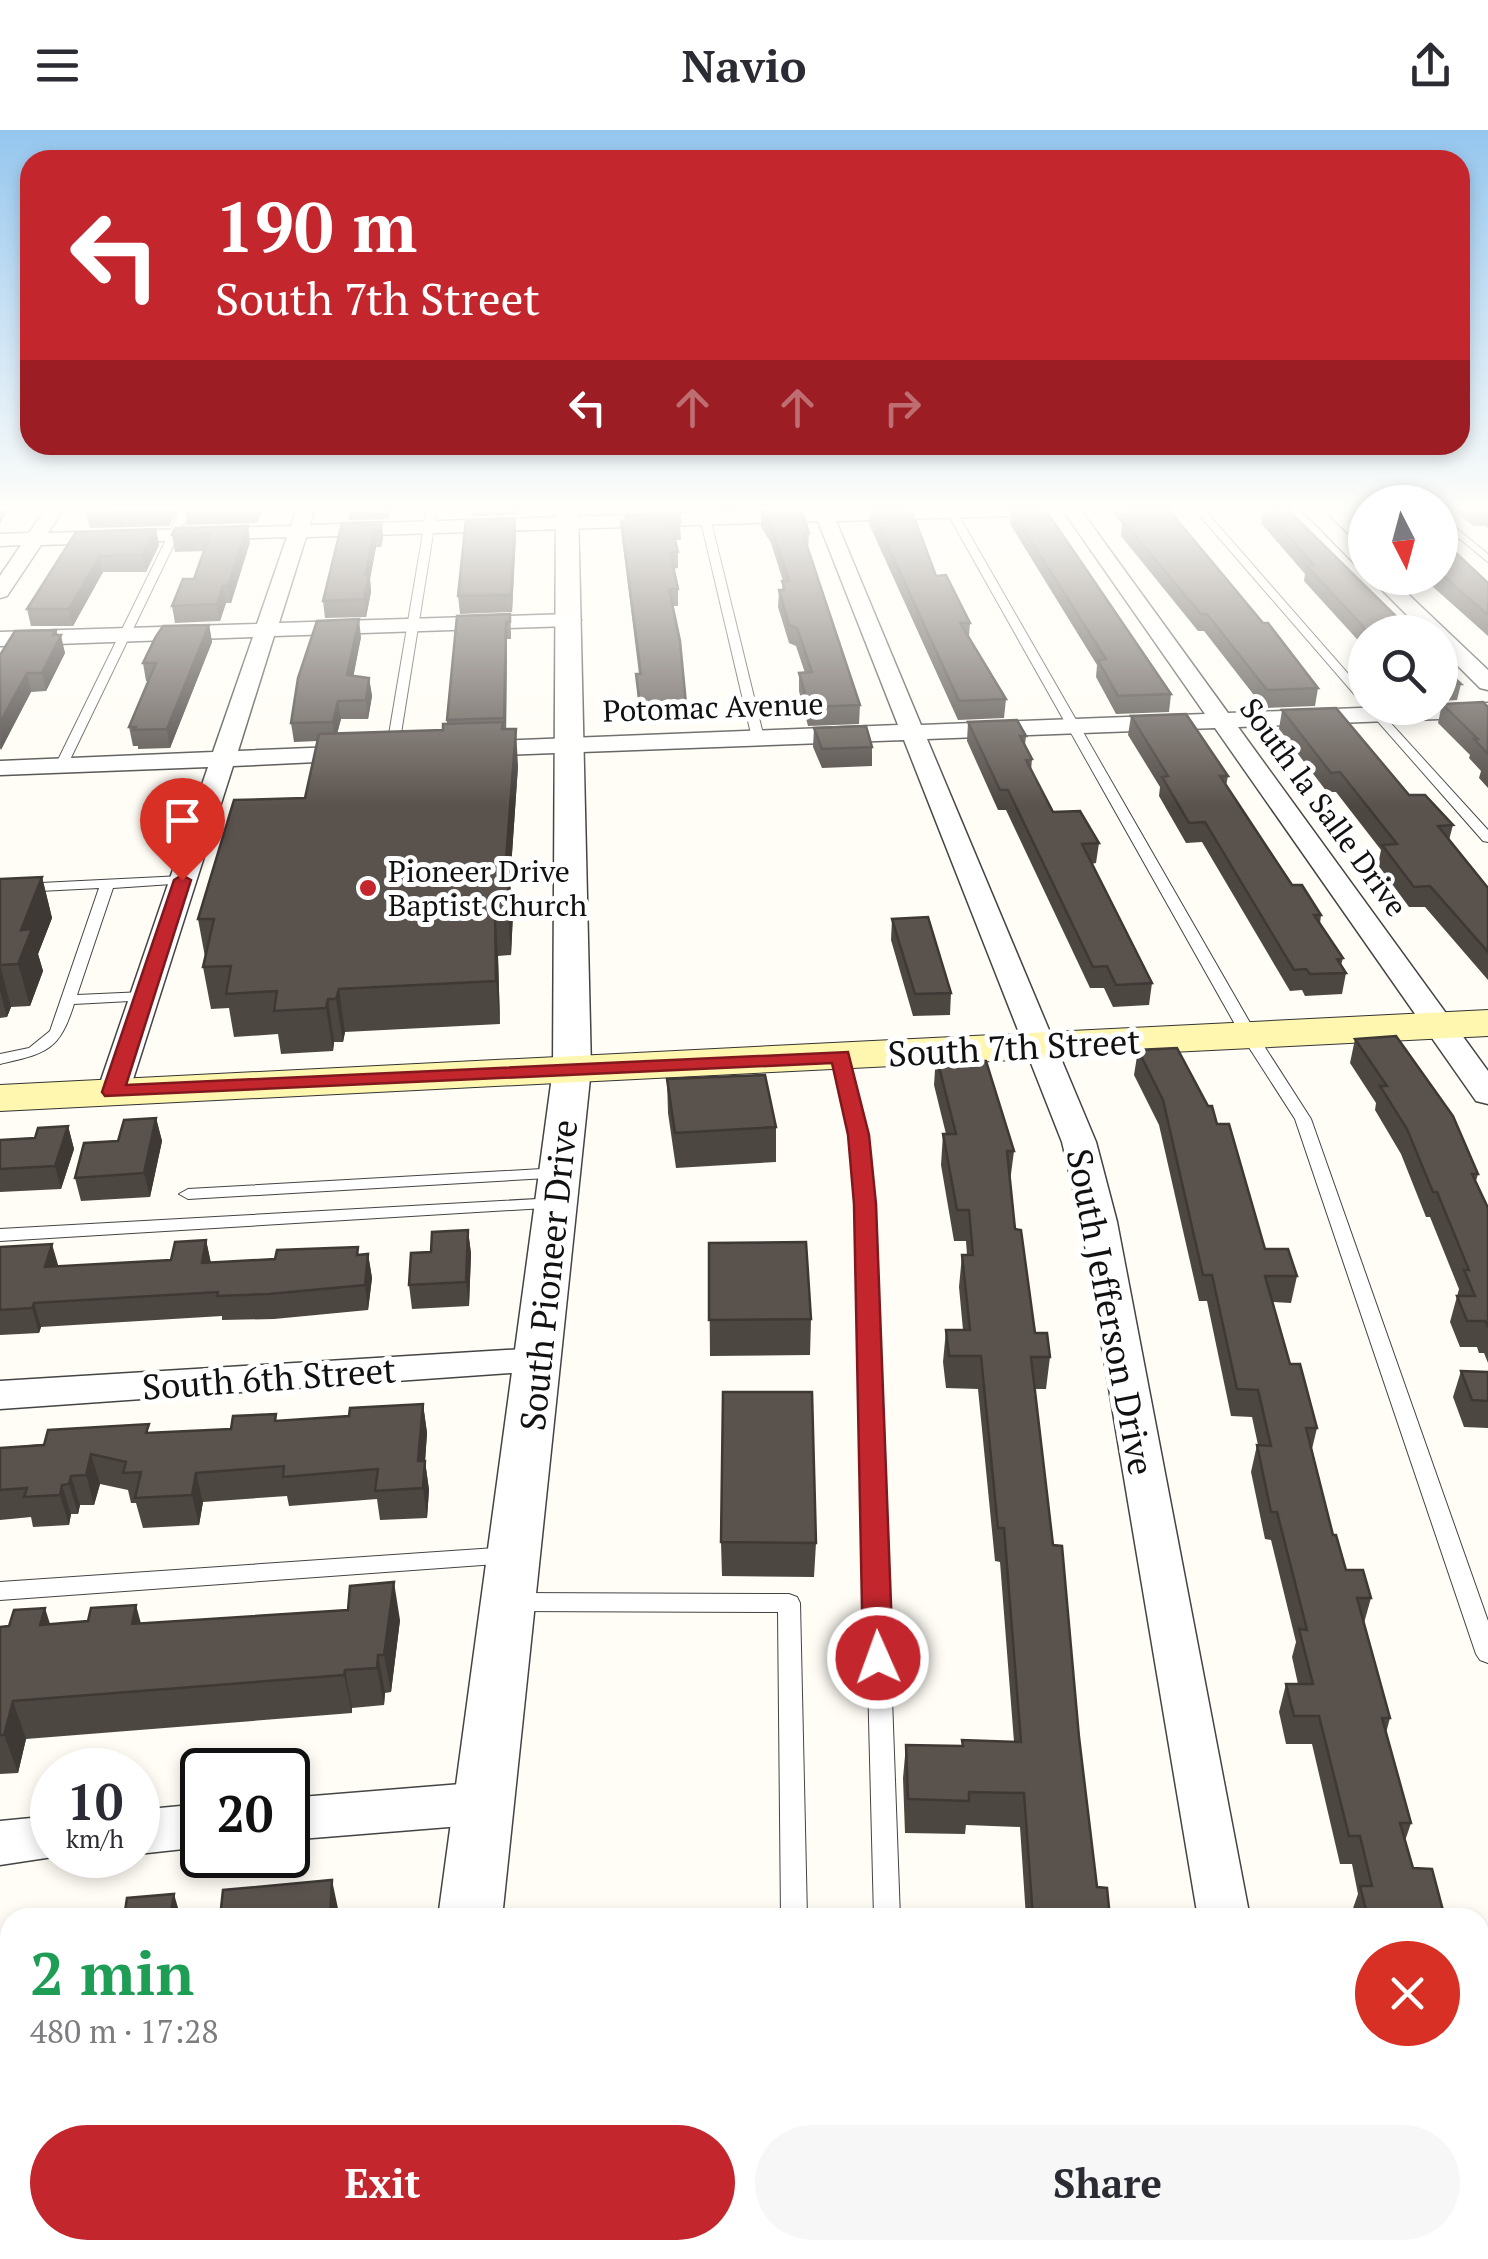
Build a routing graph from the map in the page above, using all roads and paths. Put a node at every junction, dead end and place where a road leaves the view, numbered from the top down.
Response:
1 (139, 608) edge
2 (275, 608) edge
3 (416, 608) edge
4 (570, 608) edge
5 (727, 608) edge
6 (862, 608) edge
7 (1007, 608) edge
8 (1142, 608) edge
9 (1285, 608) edge
10 (570, 620) junction
11 (413, 625) junction
12 (268, 630) junction
13 (126, 635) junction
14 (0, 639) edge
15 (1458, 654) edge
16 (1348, 681) edge
17 (1488, 683) edge
18 (1348, 709) edge
19 (1458, 709) edge
20 (1488, 710) edge
21 (1222, 720) junction
22 (1387, 725) edge
23 (1074, 726) junction
24 (912, 733) junction
25 (758, 738) junction
26 (572, 745) junction
27 (452, 750) edge
28 (402, 751) joint
29 (222, 758) junction
30 (61, 766) junction
31 (0, 768) edge
32 (1488, 838) edge
33 (182, 880) junction
34 (107, 884) junction
35 (0, 888) edge
36 (144, 996) junction
37 (68, 1000) junction
38 (1488, 1022) edge
39 (1441, 1025) junction
40 (1249, 1035) junction
41 (1040, 1046) junction
42 (840, 1056) junction
43 (0, 1059) edge
44 (572, 1069) junction
45 (113, 1092) junction
46 (1488, 1094) edge
47 (0, 1098) edge
48 (558, 1188) junction
49 (188, 1194) dead end
50 (0, 1235) edge
51 (539, 1361) junction
52 (0, 1395) edge
53 (513, 1578) junction
54 (0, 1591) edge
55 (1488, 1654) edge
56 (486, 1803) junction
57 (310, 1817) edge
58 (30, 1840) edge
59 (0, 1843) edge
60 (471, 1908) edge
61 (794, 1908) edge
62 (886, 1908) edge
63 (1222, 1908) edge

1 - 13 lane
2 - 12 street
3 - 11 lane
4 - 10 street, South Pioneer Drive
5 - 25 lane
6 - 24 street, South Jefferson Drive
7 - 23 lane
8 - 21 street, South la Salle Drive
9 - 16 lane
10 - 11 street
10 - 26 street, South Pioneer Drive
11 - 12 street
11 - 28 lane
12 - 13 street
12 - 29 street
13 - 14 street
13 - 30 lane
15 - 17 street
18 - 21 street, Potomac Avenue
19 - 20 street, Potomac Avenue
21 - 23 street, Potomac Avenue
21 - 39 street, South la Salle Drive
22 - 32 lane
23 - 24 street, Potomac Avenue
23 - 40 lane
24 - 25 street, Potomac Avenue
24 - 41 street, South Jefferson Drive
25 - 26 street, Potomac Avenue
26 - 27 street, Potomac Avenue
26 - 44 street, South Pioneer Drive
28 - 29 street
29 - 30 street
29 - 33 street
30 - 31 street
33 - 34 lane
33 - 36 street
34 - 35 lane
34 - 37 lane
36 - 37 lane
36 - 45 street
37 - 43 lane
38 - 39 main road, South 7th Street
39 - 40 main road, South 7th Street
39 - 46 street, South la Salle Drive
40 - 41 main road, South 7th Street
40 - 55 lane
41 - 42 main road, South 7th Street
41 - 63 street, South Jefferson Drive
42 - 44 main road, South 7th Street
42 - 62 lane
44 - 45 main road, South 7th Street
44 - 48 street, South Pioneer Drive
45 - 47 main road, South 7th Street
48 - 49 lane
48 - 50 lane
48 - 51 street, South Pioneer Drive
51 - 52 street, South 6th Street
51 - 53 street, South Pioneer Drive
53 - 54 lane
53 - 56 street, South Pioneer Drive
53 - 61 lane
56 - 57 street
56 - 60 street, South Pioneer Drive
58 - 59 street

